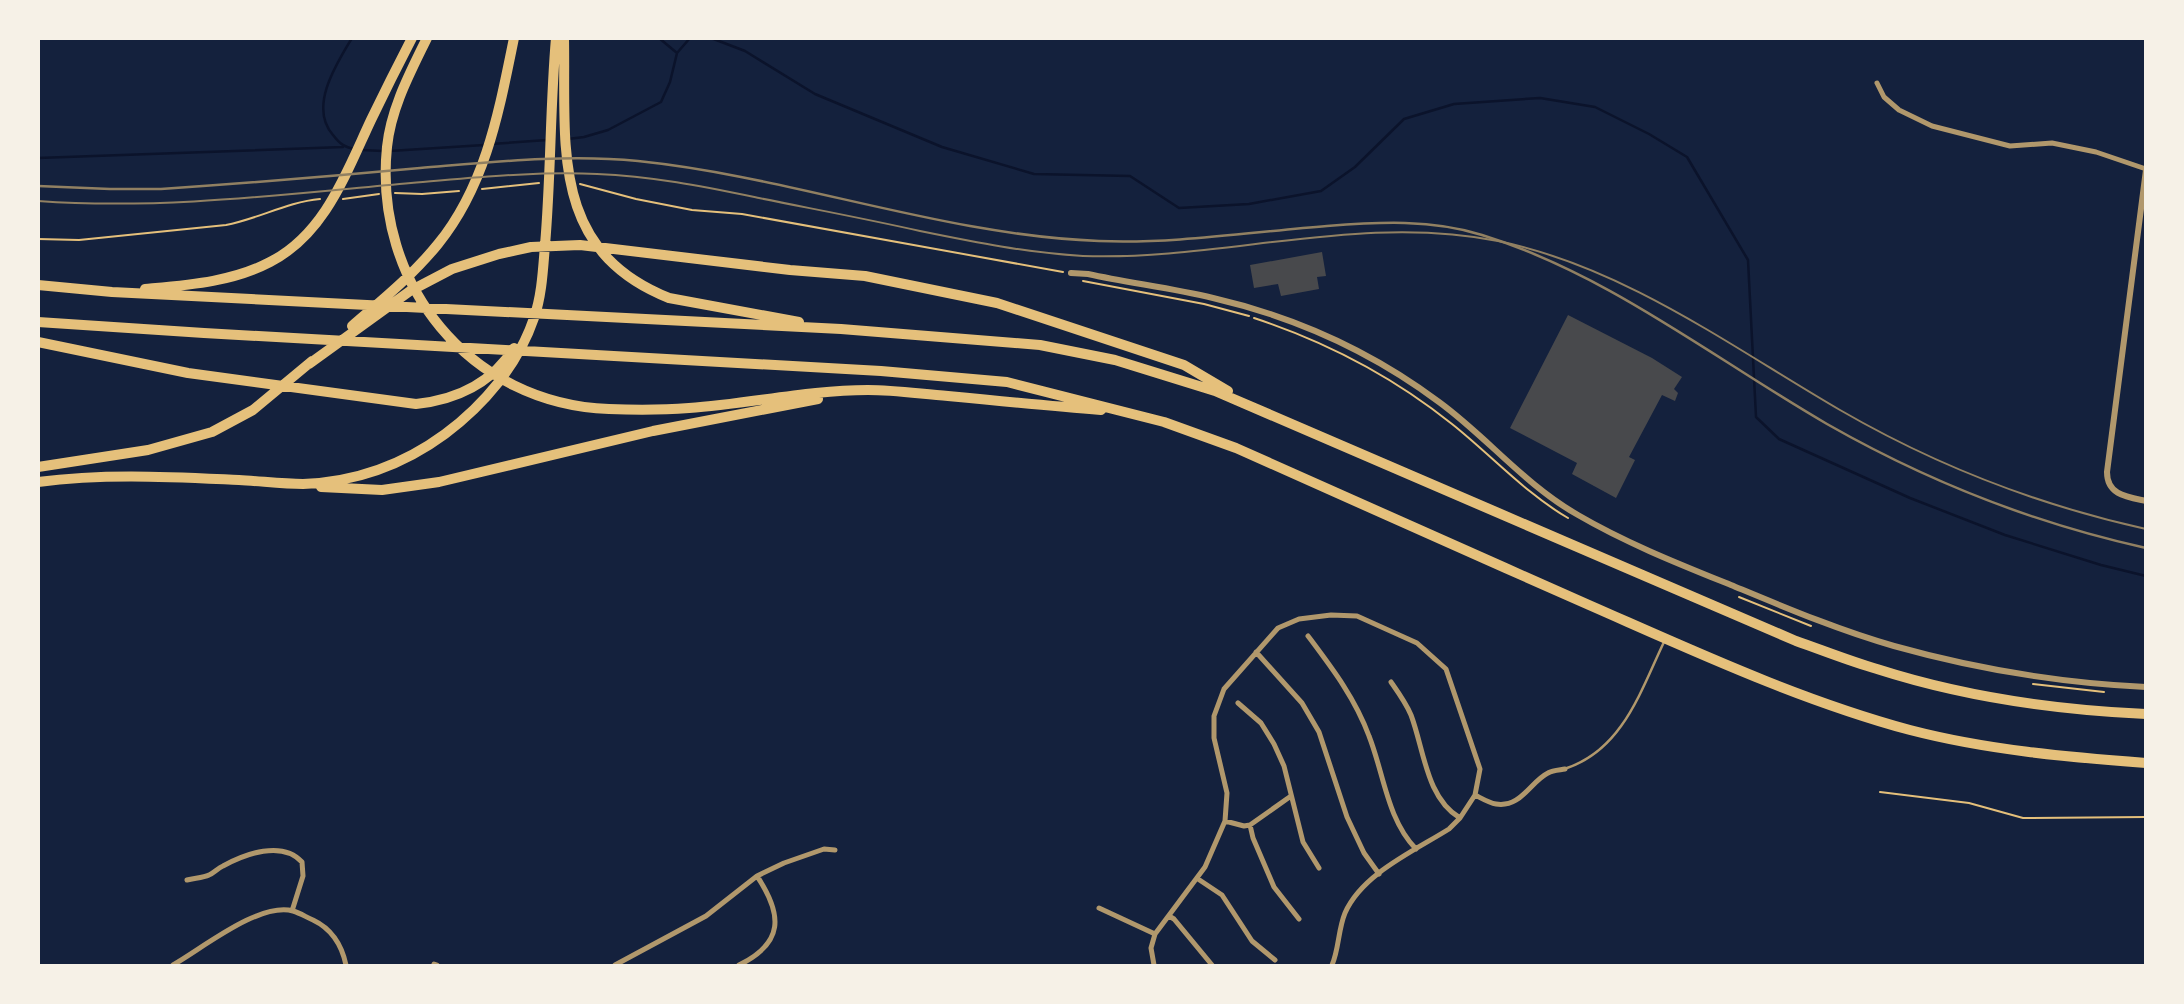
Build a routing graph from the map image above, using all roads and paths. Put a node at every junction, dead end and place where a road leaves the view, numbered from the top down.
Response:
1 (412, 38) edge
2 (427, 38) edge
3 (556, 38) edge
4 (564, 38) edge
5 (513, 43) edge
6 (1877, 83) dead end
7 (2146, 169) edge
8 (1071, 273) joint
9 (541, 284) junction
10 (38, 285) edge
11 (111, 292) junction
12 (38, 322) edge
13 (841, 329) junction
14 (38, 342) edge
15 (309, 364) junction
16 (864, 390) junction
17 (1134, 413) junction
18 (1267, 414) junction
19 (38, 467) edge
20 (38, 482) edge
21 (272, 482) junction
22 (2146, 501) edge
23 (1571, 520) dead end
24 (1734, 595) dead end
25 (1819, 629) dead end
26 (1308, 636) dead end
27 (1666, 639) junction
28 (1256, 652) junction
29 (1391, 682) dead end
30 (2031, 684) dead end
31 (2146, 687) edge
32 (2112, 693) dead end
33 (1238, 703) dead end
34 (2146, 715) edge
35 (2146, 763) edge
36 (1565, 769) joint
37 (1880, 792) dead end
38 (1475, 795) junction
39 (1291, 796) junction
40 (2146, 817) edge
41 (1460, 818) junction
42 (1225, 821) junction
43 (1250, 825) junction
44 (1416, 849) junction
45 (835, 850) dead end
46 (1319, 868) dead end
47 (1378, 874) junction
48 (757, 876) junction
49 (1198, 878) junction
50 (187, 880) dead end
51 (1099, 908) dead end
52 (292, 911) junction
53 (1169, 916) junction
54 (1299, 919) dead end
55 (1155, 934) junction
56 (1275, 960) dead end
57 (173, 965) edge
58 (346, 965) edge
59 (615, 965) edge
60 (739, 965) edge
61 (1154, 965) edge
62 (1212, 965) edge
63 (1332, 965) edge

1 - 11 highway
2 - 16 highway
3 - 9 highway
4 - 13 highway
5 - 15 highway
6 - 7 street
7 - 22 street
8 - 23 path
8 - 31 street
9 - 14 highway
9 - 21 highway
10 - 11 highway
11 - 13 highway
12 - 17 highway
13 - 18 highway
15 - 18 highway
15 - 19 highway
16 - 17 highway
16 - 21 highway
17 - 27 highway
18 - 34 highway
20 - 21 highway
24 - 25 path
26 - 44 street
27 - 35 highway
27 - 36 lane
28 - 38 street
28 - 42 street
28 - 47 street
29 - 41 street
30 - 32 path
33 - 39 street
36 - 38 street
37 - 40 path
38 - 41 street
39 - 43 street
39 - 46 street
41 - 44 street
42 - 43 street
42 - 49 street
43 - 54 street
44 - 47 street
45 - 48 street
47 - 63 street
48 - 59 street
48 - 60 street
49 - 53 street
49 - 56 street
50 - 52 street
51 - 55 street
52 - 57 street
52 - 58 street
53 - 55 street
53 - 62 street
55 - 61 street

